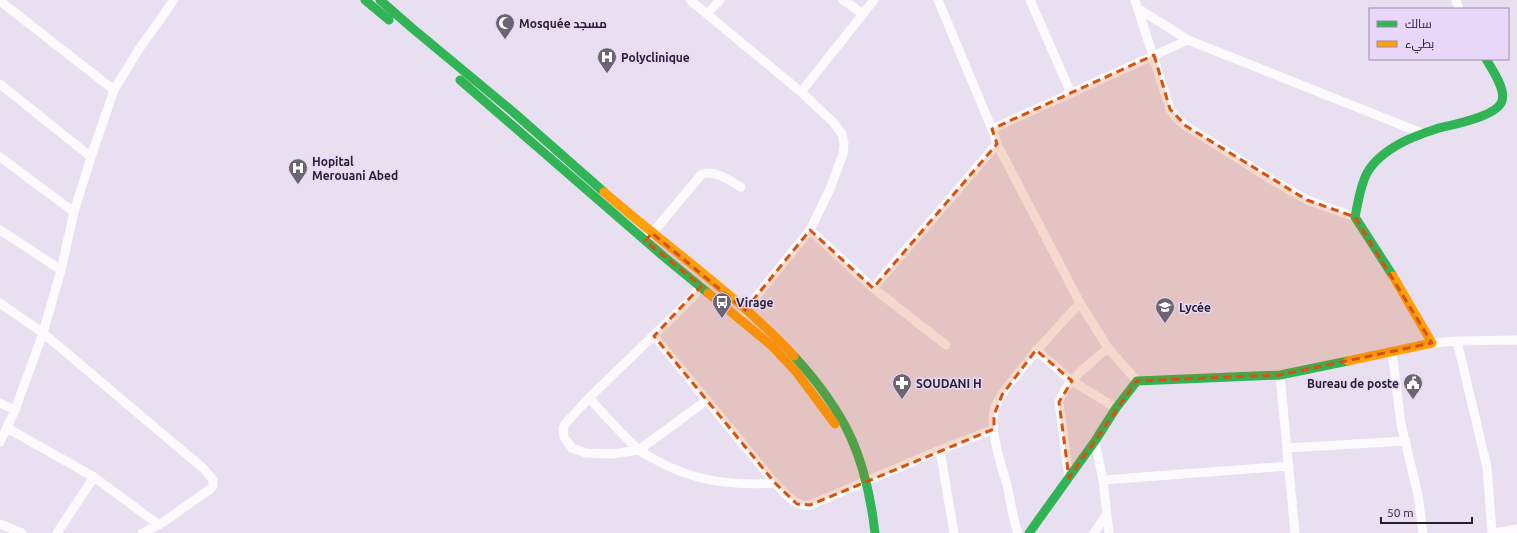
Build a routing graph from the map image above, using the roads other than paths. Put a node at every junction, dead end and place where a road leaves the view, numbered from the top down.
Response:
1 (174, 0) edge
2 (380, 0) edge
3 (690, 0) edge
4 (720, 0) edge
5 (843, 0) edge
6 (874, 0) edge
7 (938, 0) edge
8 (1030, 0) edge
9 (1135, 0) edge
10 (0, 1) edge
11 (371, 2) edge
12 (1139, 9) junction
13 (707, 14) junction
14 (863, 14) junction
15 (1188, 40) junction
16 (1154, 55) junction
17 (1486, 60) edge
18 (0, 84) edge
19 (114, 90) junction
20 (801, 92) junction
21 (1071, 93) junction
22 (511, 110) junction
23 (505, 118) junction
24 (992, 129) junction
25 (1424, 134) junction
26 (997, 144) junction
27 (0, 157) edge
28 (91, 157) junction
29 (741, 187) dead end
30 (74, 212) junction
31 (1355, 217) junction
32 (0, 230) edge
33 (810, 230) junction
34 (652, 233) junction
35 (645, 241) junction
36 (61, 270) junction
37 (701, 286) junction
38 (873, 288) junction
39 (1080, 303) junction
40 (0, 304) edge
41 (745, 310) junction
42 (739, 318) junction
43 (43, 333) junction
44 (654, 336) junction
45 (1517, 340) edge
46 (1457, 341) junction
47 (1432, 343) junction
48 (946, 344) dead end
49 (1108, 348) junction
50 (1036, 350) junction
51 (1392, 352) junction
52 (1280, 375) junction
53 (1072, 381) junction
54 (1137, 381) junction
55 (589, 398) junction
56 (707, 400) junction
57 (0, 403) edge
58 (1116, 408) junction
59 (15, 410) junction
60 (7, 428) junction
61 (994, 429) junction
62 (1095, 441) junction
63 (1406, 441) junction
64 (0, 442) edge
65 (1287, 448) junction
66 (639, 450) junction
67 (940, 450) junction
68 (1289, 466) junction
69 (862, 468) junction
70 (94, 477) junction
71 (1069, 478) junction
72 (1103, 480) junction
73 (867, 482) junction
74 (775, 483) junction
75 (1107, 514) junction
76 (0, 524) edge
77 (159, 524) junction
78 (1517, 529) edge
79 (22, 533) edge
80 (57, 533) edge
81 (142, 533) edge
82 (875, 533) edge
83 (954, 533) edge
84 (1018, 533) edge
85 (1029, 533) edge
86 (1094, 533) edge
87 (1110, 533) edge
88 (1295, 533) edge
89 (1423, 533) edge
90 (1493, 533) edge

1 - 19 street
2 - 22 main road
3 - 13 street
4 - 13 street
5 - 14 street
6 - 14 street
7 - 24 street
8 - 21 street
9 - 12 street
10 - 19 street
11 - 23 main road
12 - 15 street
12 - 16 street
13 - 20 street
14 - 20 street
15 - 16 street
15 - 25 street
16 - 21 street
16 - 31 street
17 - 25 main road
18 - 28 street
19 - 28 street
20 - 33 street
21 - 24 street
22 - 23 main road
22 - 34 main road
23 - 35 main road
24 - 26 street
25 - 31 main road
26 - 38 street
26 - 39 street
27 - 30 street
28 - 30 street
29 - 34 street
30 - 36 street
31 - 47 main road
32 - 36 street
33 - 38 street
33 - 41 street
34 - 35 street
34 - 41 main road
35 - 37 main road
36 - 43 street
37 - 42 main road
37 - 44 street
38 - 48 street
39 - 49 street
39 - 50 street
40 - 43 street
41 - 42 street
41 - 69 main road
42 - 69 main road
43 - 59 street
43 - 77 street
44 - 55 street
44 - 56 street
45 - 46 street
46 - 47 street
46 - 90 street
47 - 51 main road
49 - 53 street
49 - 54 street
50 - 53 street
50 - 61 street
51 - 52 main road
51 - 63 street
52 - 54 main road
52 - 65 street
53 - 58 street
53 - 71 street
54 - 58 main road
55 - 66 street
55 - 66 street
56 - 66 street
56 - 74 street
57 - 59 street
58 - 62 main road
59 - 60 street
60 - 64 street
60 - 70 street
61 - 67 street
61 - 84 street
62 - 71 main road
62 - 72 street
63 - 65 street
63 - 89 street
65 - 68 street
66 - 74 street
67 - 73 street
67 - 83 street
68 - 72 street
68 - 88 street
69 - 73 main road
70 - 77 street
70 - 80 street
71 - 85 main road
72 - 75 street
73 - 74 street
73 - 82 main road
75 - 86 street
75 - 87 street
76 - 79 street
77 - 81 street
78 - 90 street

